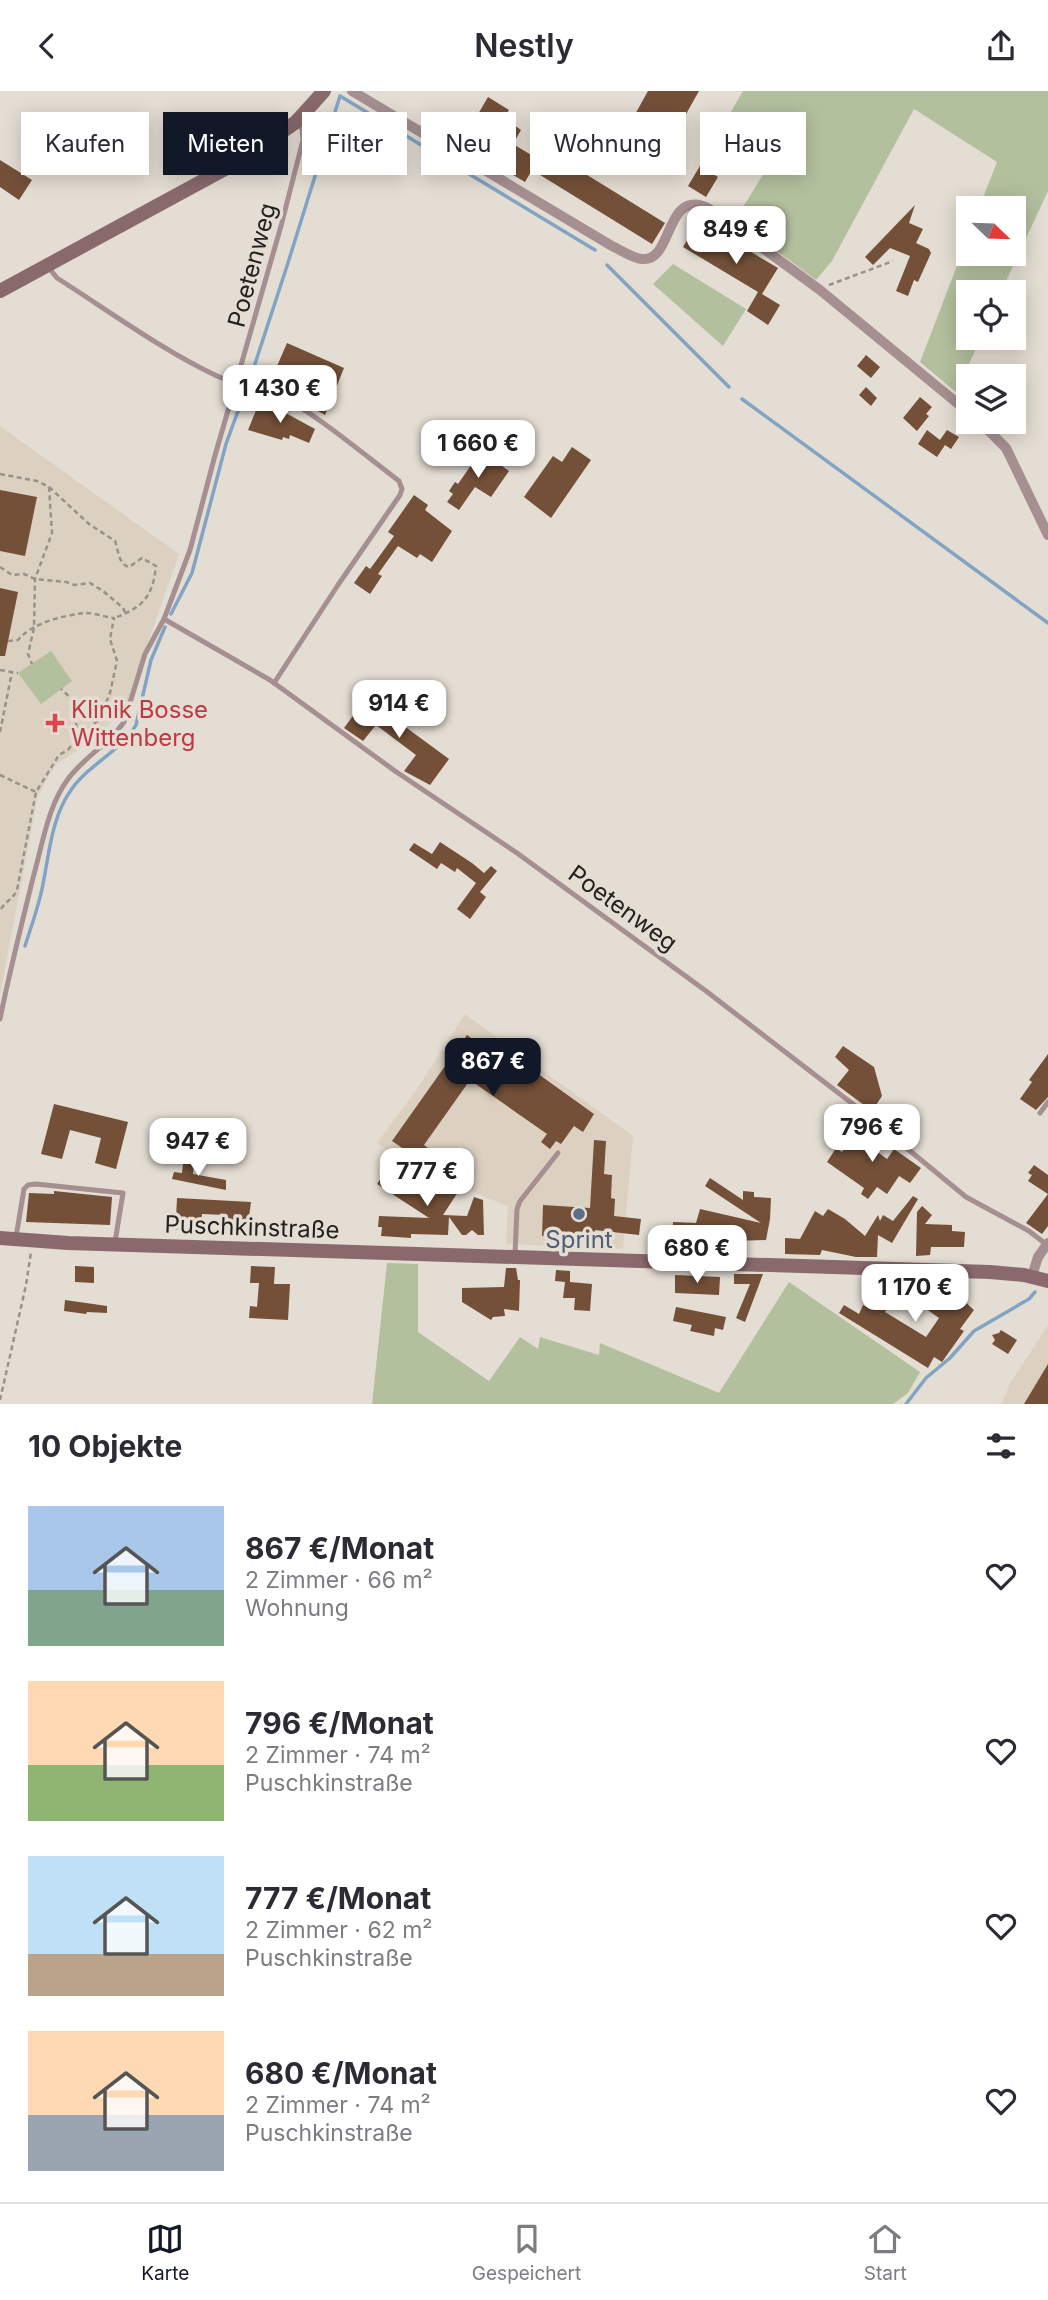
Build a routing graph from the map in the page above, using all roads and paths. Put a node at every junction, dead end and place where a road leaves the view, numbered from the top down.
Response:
1 (324, 91) edge
2 (352, 91) edge
3 (296, 122) junction
4 (893, 261) dead end
5 (47, 265) junction
6 (820, 290) junction
7 (0, 291) edge
8 (238, 380) junction
9 (956, 402) edge
10 (992, 434) edge
11 (0, 474) edge
12 (49, 487) junction
13 (1048, 535) edge
14 (0, 567) edge
15 (35, 579) junction
16 (126, 614) junction
17 (114, 618) junction
18 (164, 619) junction
19 (34, 628) junction
20 (8, 641) dead end
21 (32, 664) dead end
22 (0, 670) edge
23 (12, 672) junction
24 (18, 673) dead end
25 (274, 683) junction
26 (61, 689) dead end
27 (0, 732) edge
28 (78, 736) junction
29 (0, 775) edge
30 (36, 792) junction
31 (1, 909) edge
32 (0, 1019) edge
33 (1048, 1102) edge
34 (1040, 1113) dead end
35 (558, 1153) dead end
36 (0, 1238) edge
37 (16, 1240) junction
38 (32, 1241) junction
39 (1047, 1244) edge
40 (114, 1245) junction
41 (515, 1257) junction
42 (1041, 1279) edge
43 (0, 1400) edge

1 - 3 main road
2 - 6 street
3 - 5 main road
3 - 8 lane, Poetenweg
4 - 6 path
5 - 7 main road
5 - 8 lane
6 - 9 street
8 - 18 lane, Poetenweg
8 - 25 lane
10 - 13 street
11 - 12 path
12 - 15 path
12 - 16 path
14 - 15 path
15 - 16 path
15 - 19 path
16 - 17 path
17 - 19 path
17 - 28 path
18 - 25 lane, Poetenweg
18 - 32 lane, Poetenweg
19 - 20 path
19 - 21 path
22 - 23 path
23 - 24 path
23 - 27 path
25 - 39 lane, Poetenweg
26 - 28 path
28 - 30 path
29 - 30 path
30 - 31 path
33 - 34 lane
35 - 41 lane
36 - 37 main road, Puschkinstraße
37 - 38 main road, Puschkinstraße
37 - 40 lane
38 - 40 main road, Puschkinstraße
38 - 43 path
39 - 42 street
40 - 41 main road, Puschkinstraße
41 - 42 main road, Puschkinstraße

